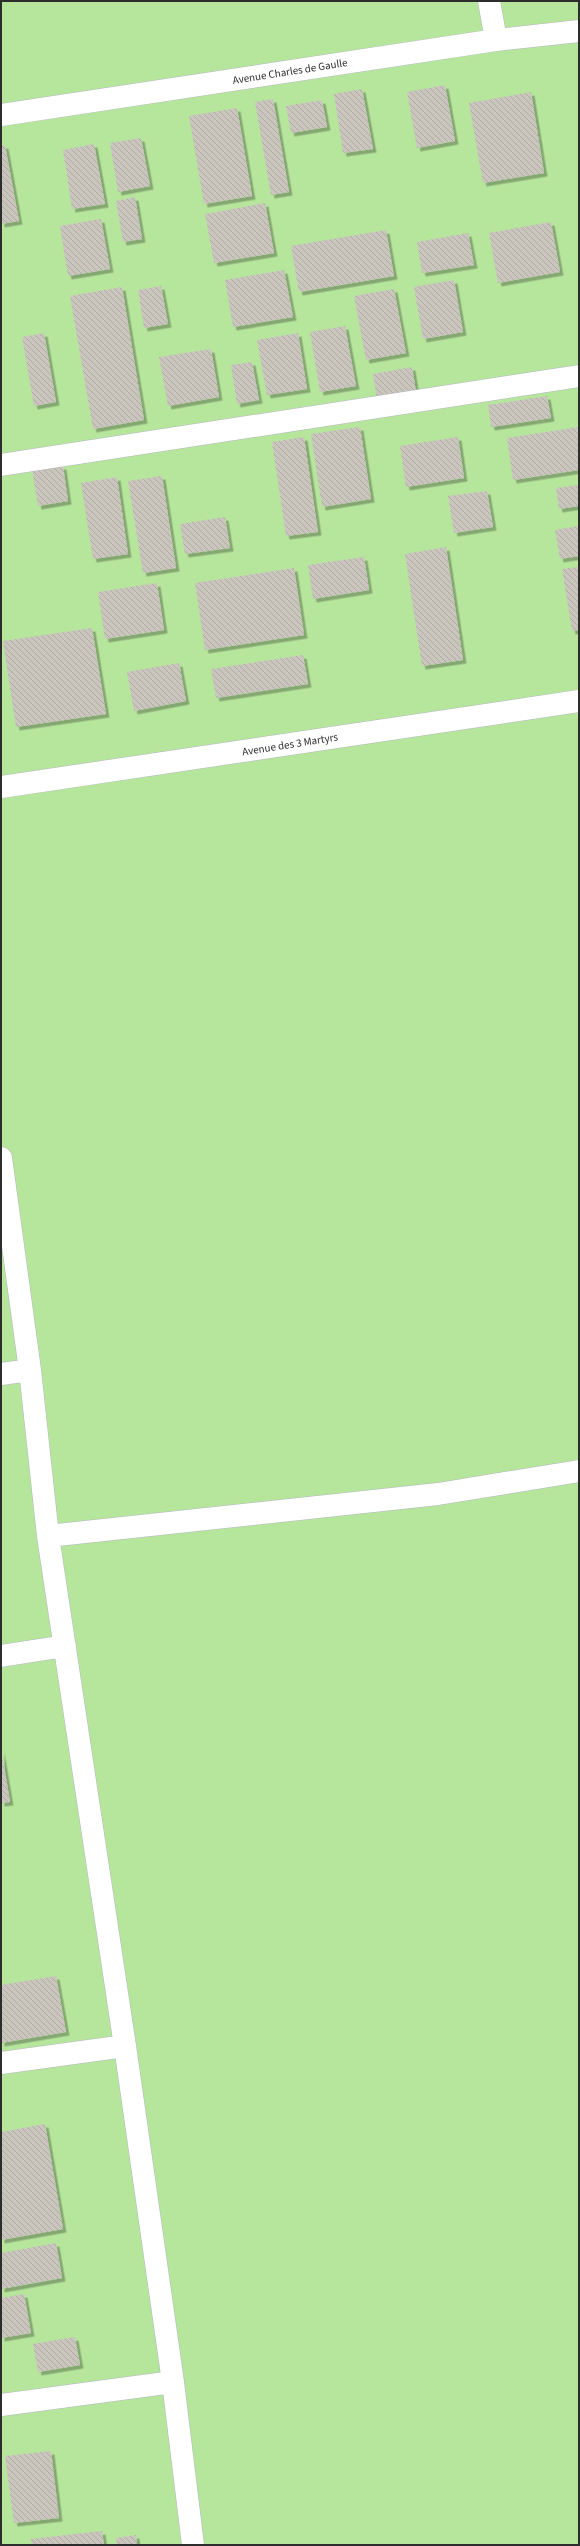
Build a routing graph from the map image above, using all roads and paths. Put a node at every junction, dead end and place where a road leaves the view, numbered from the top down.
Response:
1 (489, 1) edge
2 (579, 32) edge
3 (496, 40) junction
4 (1, 115) edge
5 (579, 376) edge
6 (1, 465) edge
7 (579, 701) edge
8 (1, 787) edge
9 (1, 1158) edge
10 (30, 1370) junction
11 (1, 1374) edge
12 (579, 1471) edge
13 (48, 1536) junction
14 (65, 1646) junction
15 (1, 1656) edge
16 (125, 2046) junction
17 (1, 2064) edge
18 (172, 2382) junction
19 (1, 2406) edge
20 (193, 2545) edge

1 - 3 street
2 - 3 street, Avenue Charles de Gaulle
3 - 4 street, Avenue Charles de Gaulle
5 - 6 street
7 - 8 street, Avenue des 3 Martyrs
9 - 10 street
10 - 11 street
10 - 13 street
12 - 13 street
13 - 14 street
14 - 15 street
14 - 16 street
16 - 17 street
16 - 18 street
18 - 19 street
18 - 20 street

